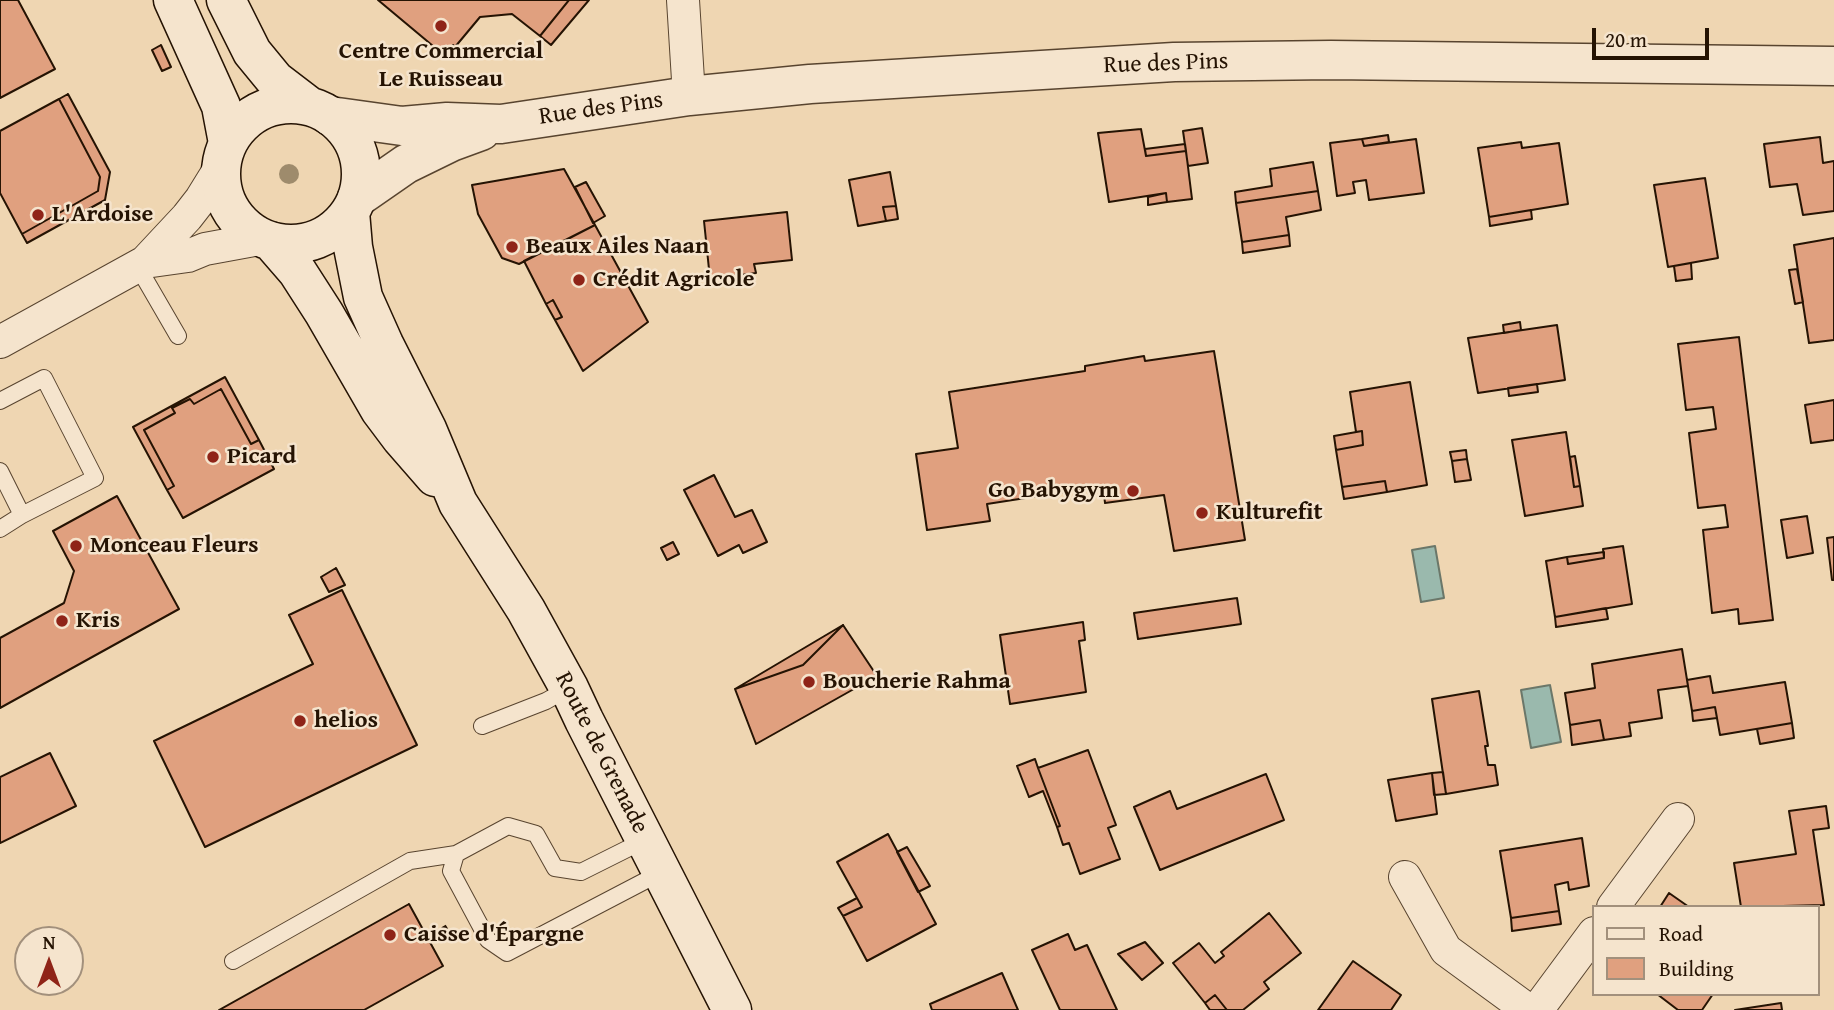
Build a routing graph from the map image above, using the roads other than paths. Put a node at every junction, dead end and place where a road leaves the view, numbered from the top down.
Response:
1 (173, 0) edge
2 (226, 0) edge
3 (683, 0) edge
4 (1834, 66) edge
5 (689, 96) junction
6 (320, 111) junction
7 (449, 132) junction
8 (225, 154) junction
9 (354, 205) junction
10 (268, 240) junction
11 (142, 265) junction
12 (178, 336) dead end
13 (0, 342) edge
14 (0, 401) edge
15 (0, 471) edge
16 (458, 503) junction
17 (22, 515) junction
18 (0, 529) edge
19 (569, 688) junction
20 (481, 726) dead end
21 (1678, 819) dead end
22 (456, 854) junction
23 (654, 855) junction
24 (1405, 877) dead end
25 (1614, 905) edge
26 (1592, 936) edge
27 (233, 961) dead end
28 (732, 1010) edge
29 (1528, 1010) edge
30 (1537, 1010) edge

1 - 8 main road
2 - 6 main road
3 - 5 street
4 - 5 main road, Rue des Pins
5 - 7 main road, Rue des Pins
6 - 7 main road, Rue des Pins
6 - 8 main road
6 - 9 main road
7 - 9 main road, Rue des Pins
8 - 10 main road
8 - 11 street
9 - 10 main road
9 - 16 main road, Route de Grenade
10 - 11 street
10 - 16 main road, Route de Grenade
11 - 12 lane
11 - 13 street
14 - 17 lane
15 - 17 lane
16 - 19 main road, Route de Grenade
17 - 18 lane
19 - 20 lane
19 - 23 main road, Route de Grenade
21 - 25 street
22 - 23 lane
22 - 23 lane
22 - 27 lane
23 - 28 main road, Route de Grenade
24 - 29 street
26 - 30 street

